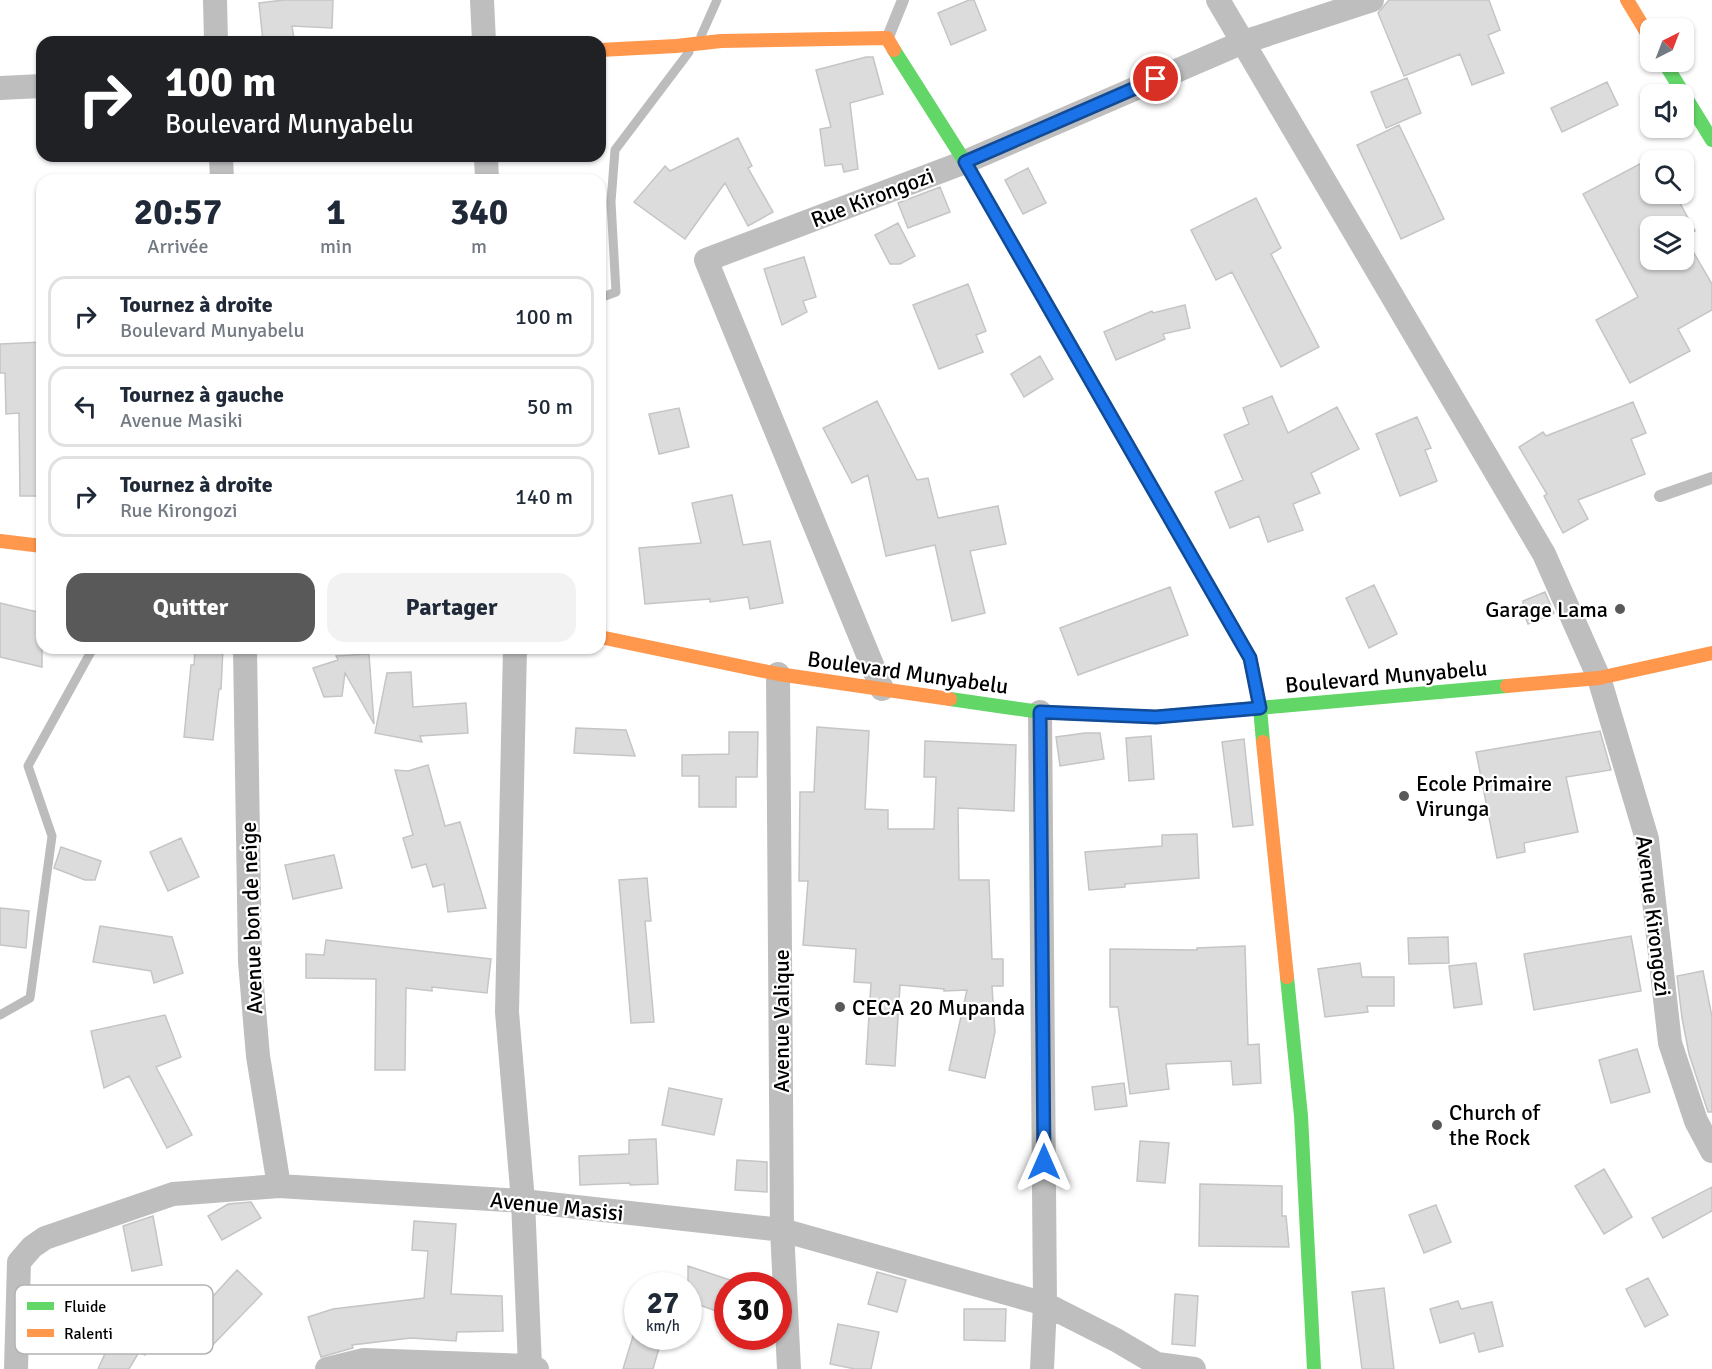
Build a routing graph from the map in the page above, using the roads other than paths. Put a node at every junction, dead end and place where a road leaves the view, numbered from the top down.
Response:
1 (214, 0) edge
2 (482, 0) edge
3 (903, 0) edge
4 (1218, 0) edge
5 (1371, 0) edge
6 (1627, 0) edge
7 (1640, 21) edge
8 (216, 36) edge
9 (484, 36) edge
10 (887, 38) junction
11 (1241, 43) junction
12 (606, 50) edge
13 (1670, 72) edge
14 (36, 86) edge
15 (0, 88) edge
16 (1712, 140) edge
17 (965, 162) junction
18 (1712, 478) edge
19 (1660, 496) dead end
20 (0, 541) edge
21 (36, 545) edge
22 (606, 638) edge
23 (1712, 652) edge
24 (245, 654) edge
25 (515, 654) edge
26 (778, 674) junction
27 (1599, 678) junction
28 (882, 689) junction
29 (1260, 708) junction
30 (1040, 712) junction
31 (1712, 1151) edge
32 (279, 1186) junction
33 (523, 1201) junction
34 (782, 1230) junction
35 (18, 1285) edge
36 (1045, 1304) junction
37 (16, 1354) edge
38 (533, 1368) edge
39 (16, 1369) edge
40 (327, 1369) edge
41 (789, 1369) edge
42 (1042, 1369) edge
43 (1194, 1369) edge
44 (1314, 1369) edge

1 - 8 street
2 - 9 street
3 - 10 lane
4 - 11 street, Avenue Kirongozi
5 - 11 street, Rue Kirongozi
6 - 7 main road
10 - 12 main road
10 - 17 main road
11 - 17 street, Rue Kirongozi
11 - 27 street, Avenue Kirongozi
13 - 16 main road
14 - 15 street
17 - 28 street, Rue Kirongozi
17 - 29 main road
18 - 19 lane
20 - 21 main road
22 - 26 main road, Boulevard Munyabelu
23 - 27 main road, Boulevard Munyabelu
24 - 32 street, Avenue bon de neige
25 - 33 street
26 - 28 main road, Boulevard Munyabelu
26 - 34 street, Avenue Valique
27 - 29 main road, Boulevard Munyabelu
27 - 31 street, Avenue Kirongozi
28 - 30 main road, Boulevard Munyabelu
29 - 30 main road, Boulevard Munyabelu
29 - 44 main road
30 - 36 street
32 - 33 street, Avenue Masisi
32 - 35 street, Avenue Masisi
33 - 34 street, Avenue Masisi
33 - 38 street
34 - 36 street, Avenue Masisi
34 - 41 street, Avenue Valique
36 - 42 street
36 - 43 street, Avenue Masisi
37 - 39 street, Avenue Masisi
38 - 40 street

